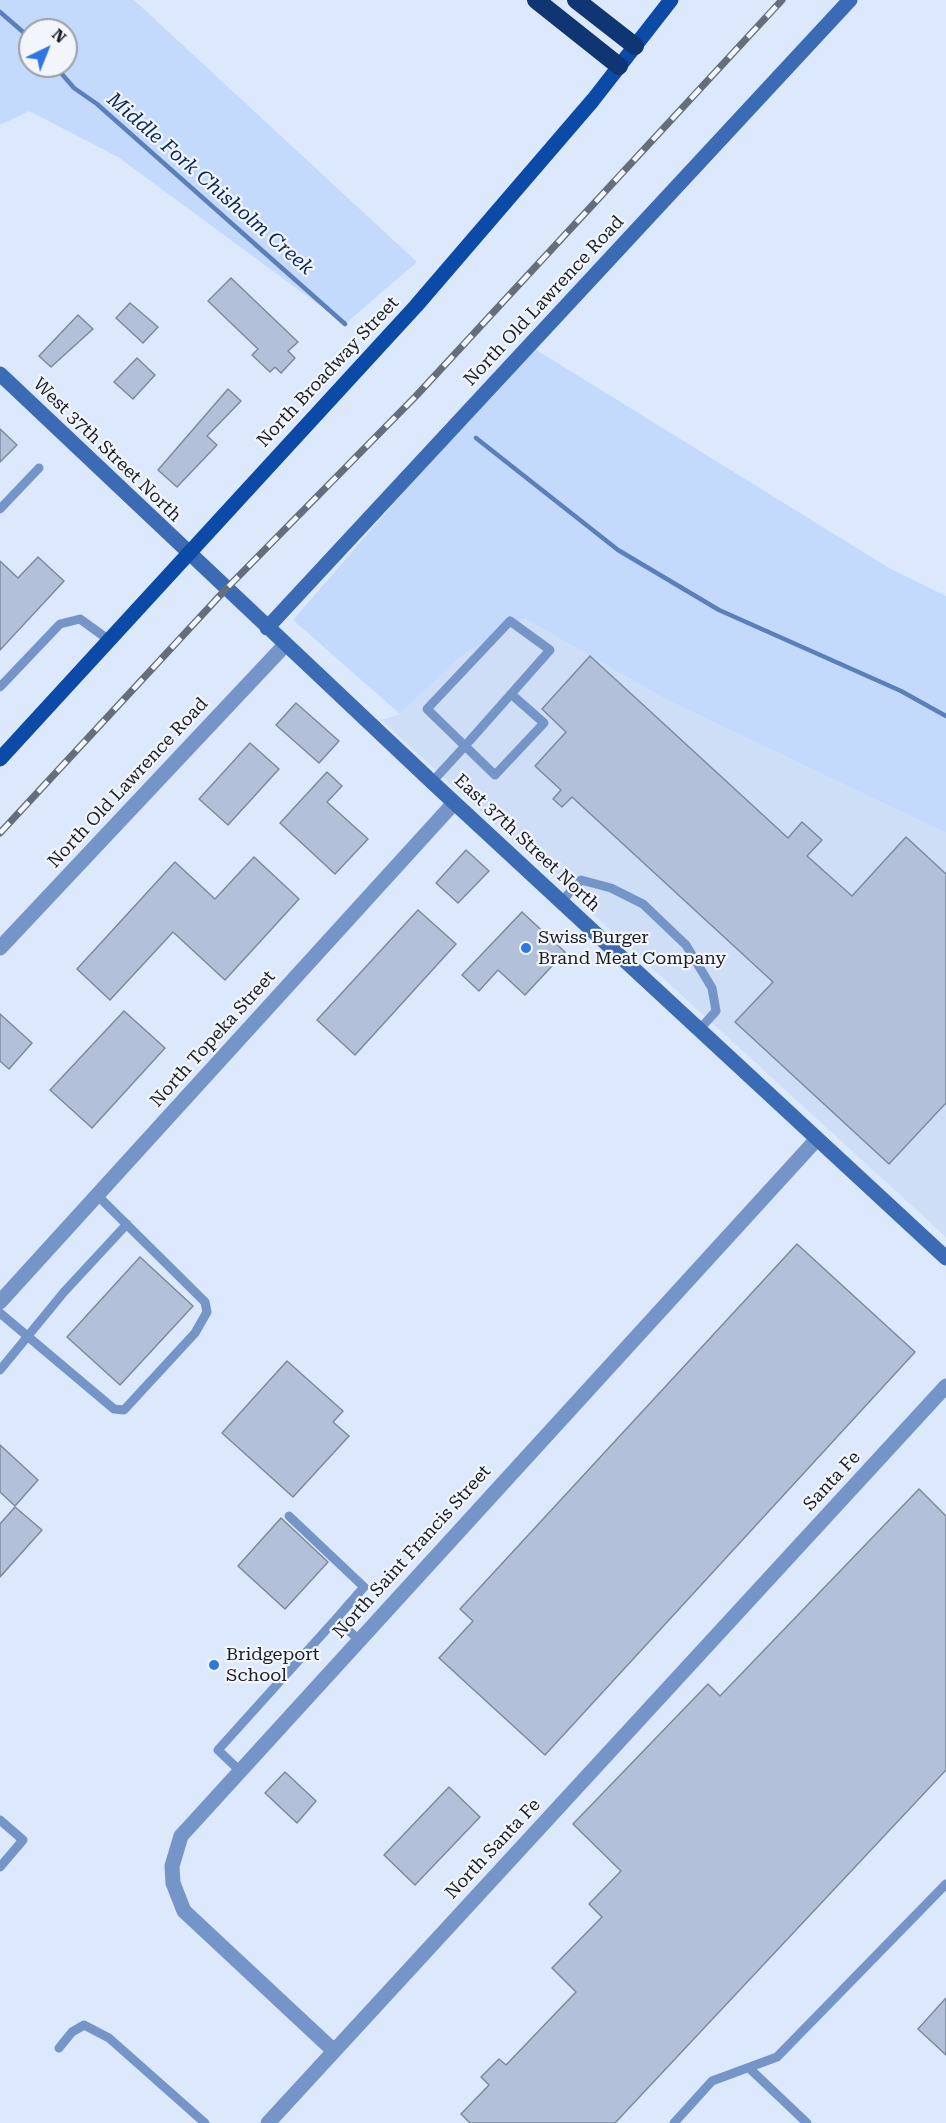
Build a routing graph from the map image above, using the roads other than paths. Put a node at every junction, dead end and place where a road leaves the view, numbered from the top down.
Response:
1 (536, 0) edge
2 (576, 0) edge
3 (671, 0) edge
4 (850, 0) edge
5 (635, 46) junction
6 (619, 66) junction
7 (0, 374) edge
8 (39, 468) dead end
9 (0, 509) edge
10 (188, 554) junction
11 (267, 628) junction
12 (109, 640) junction
13 (285, 645) junction
14 (0, 687) edge
15 (511, 694) junction
16 (465, 746) junction
17 (0, 759) edge
18 (432, 782) junction
19 (454, 803) junction
20 (561, 902) junction
21 (0, 948) edge
22 (699, 1030) junction
23 (817, 1139) junction
24 (97, 1195) junction
25 (127, 1224) junction
26 (946, 1258) edge
27 (0, 1302) edge
28 (0, 1313) edge
29 (28, 1338) junction
30 (0, 1370) edge
31 (944, 1392) edge
32 (289, 1516) dead end
33 (747, 1602) joint
34 (336, 1619) junction
35 (359, 1640) junction
36 (240, 1770) junction
37 (0, 1820) edge
38 (0, 1867) edge
39 (946, 1884) edge
40 (59, 2048) dead end
41 (334, 2051) junction
42 (749, 2068) junction
43 (198, 2121) edge
44 (268, 2123) edge
45 (674, 2123) edge
46 (807, 2123) edge

1 - 6 highway
2 - 5 highway
3 - 5 main road, North Broadway Street
4 - 11 street, North Old Lawrence Road
5 - 6 main road, North Broadway Street
6 - 10 main road, North Broadway Street
7 - 10 street, West 37th Street North
8 - 9 lane
10 - 11 street, East 37th Street North
10 - 12 main road, North Broadway Street
11 - 13 street, East 37th Street North
12 - 14 lane
12 - 17 main road, North Broadway Street
13 - 18 street, East 37th Street North
13 - 21 street, North Old Lawrence Road
15 - 16 lane
15 - 16 lane
15 - 16 lane
16 - 18 lane
18 - 19 street, East 37th Street North
19 - 20 street, East 37th Street North
19 - 24 street, North Topeka Street
20 - 22 street, East 37th Street North
20 - 22 lane
22 - 23 street, East 37th Street North
23 - 26 street, East 37th Street North
23 - 35 street, North Saint Francis Street
24 - 25 lane
24 - 27 street, North Topeka Street
25 - 29 lane
25 - 29 lane
28 - 29 lane
29 - 30 lane
31 - 33 street, Santa Fe
32 - 34 lane
33 - 41 street, North Santa Fe
34 - 35 lane
34 - 36 lane
35 - 36 street, North Saint Francis Street
36 - 41 street, North Saint Francis Street
37 - 38 lane
39 - 42 lane
40 - 43 lane
41 - 44 street, North Santa Fe
42 - 45 lane
42 - 46 lane

